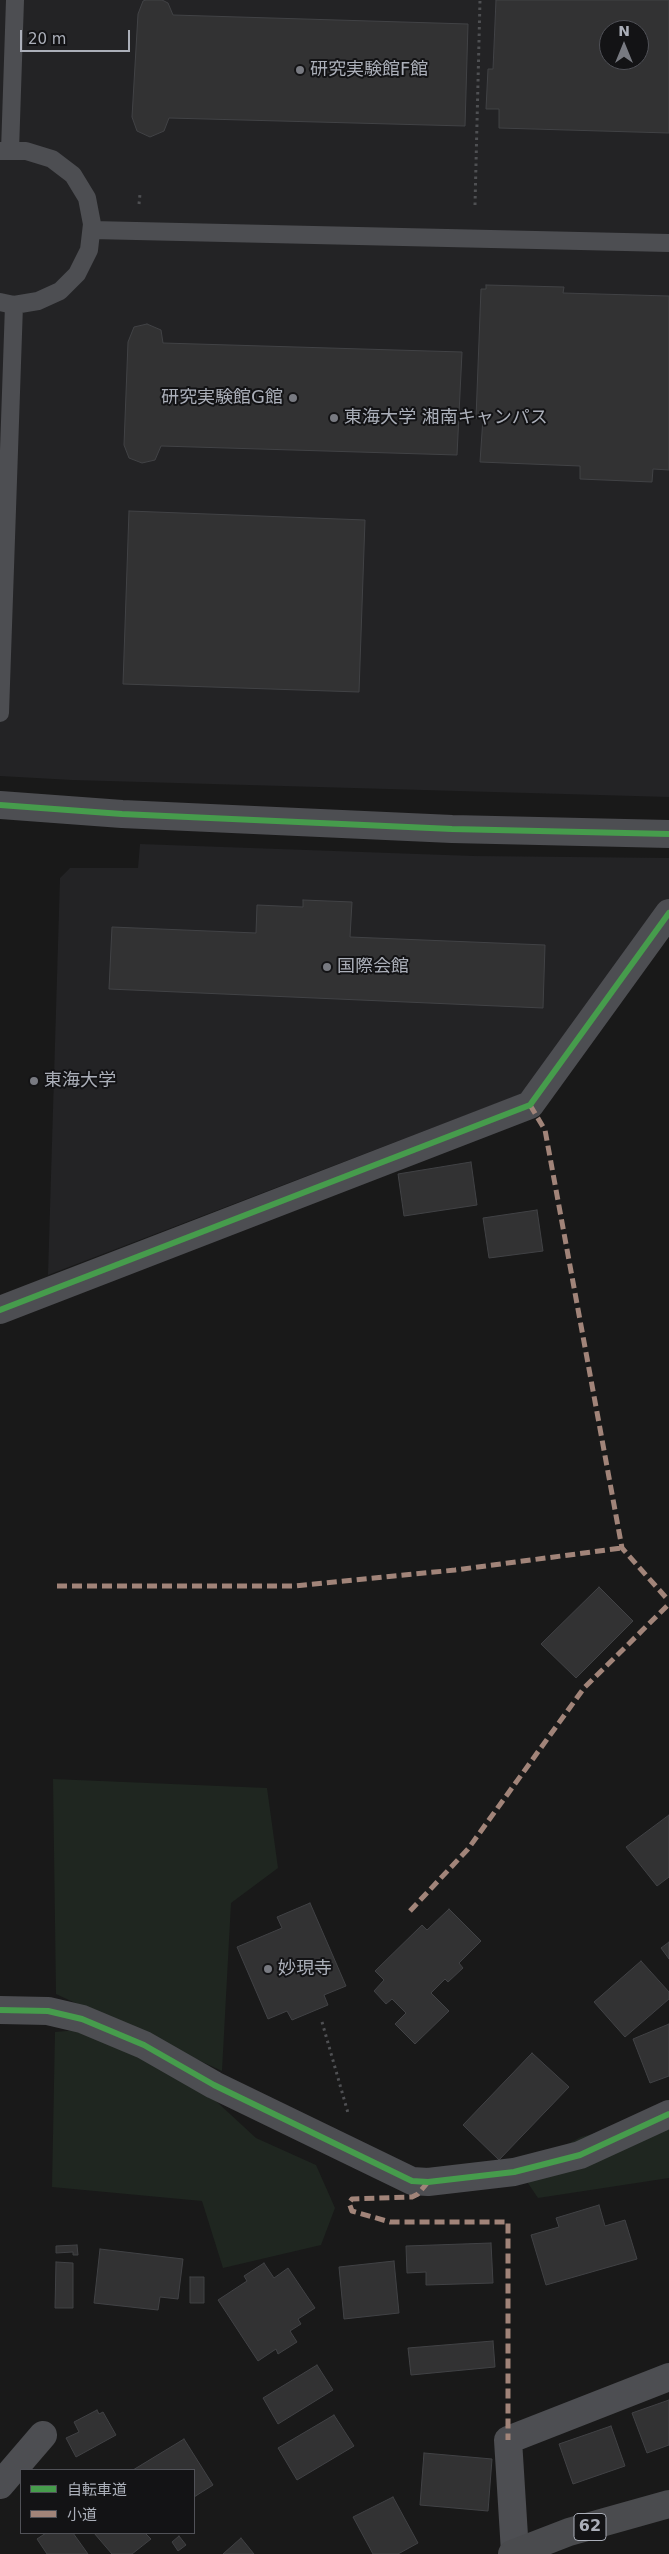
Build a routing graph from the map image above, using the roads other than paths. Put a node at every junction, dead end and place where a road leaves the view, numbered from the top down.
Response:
1 (15, 0) edge
2 (5, 151) edge
3 (92, 230) junction
4 (669, 243) edge
5 (7, 304) edge
6 (3, 505) edge
7 (0, 713) edge
8 (0, 806) edge
9 (669, 834) edge
10 (669, 913) edge
11 (0, 1310) edge
12 (0, 2010) edge
13 (669, 2114) edge
14 (669, 2377) edge
15 (43, 2435) dead end
16 (0, 2485) edge
17 (669, 2504) edge
18 (514, 2553) edge

1 - 2 lane
2 - 3 lane
3 - 4 lane
3 - 5 lane
5 - 6 lane
6 - 7 lane
8 - 9 street
10 - 11 street
12 - 13 street
14 - 18 street
15 - 16 street
17 - 18 main road, 62

